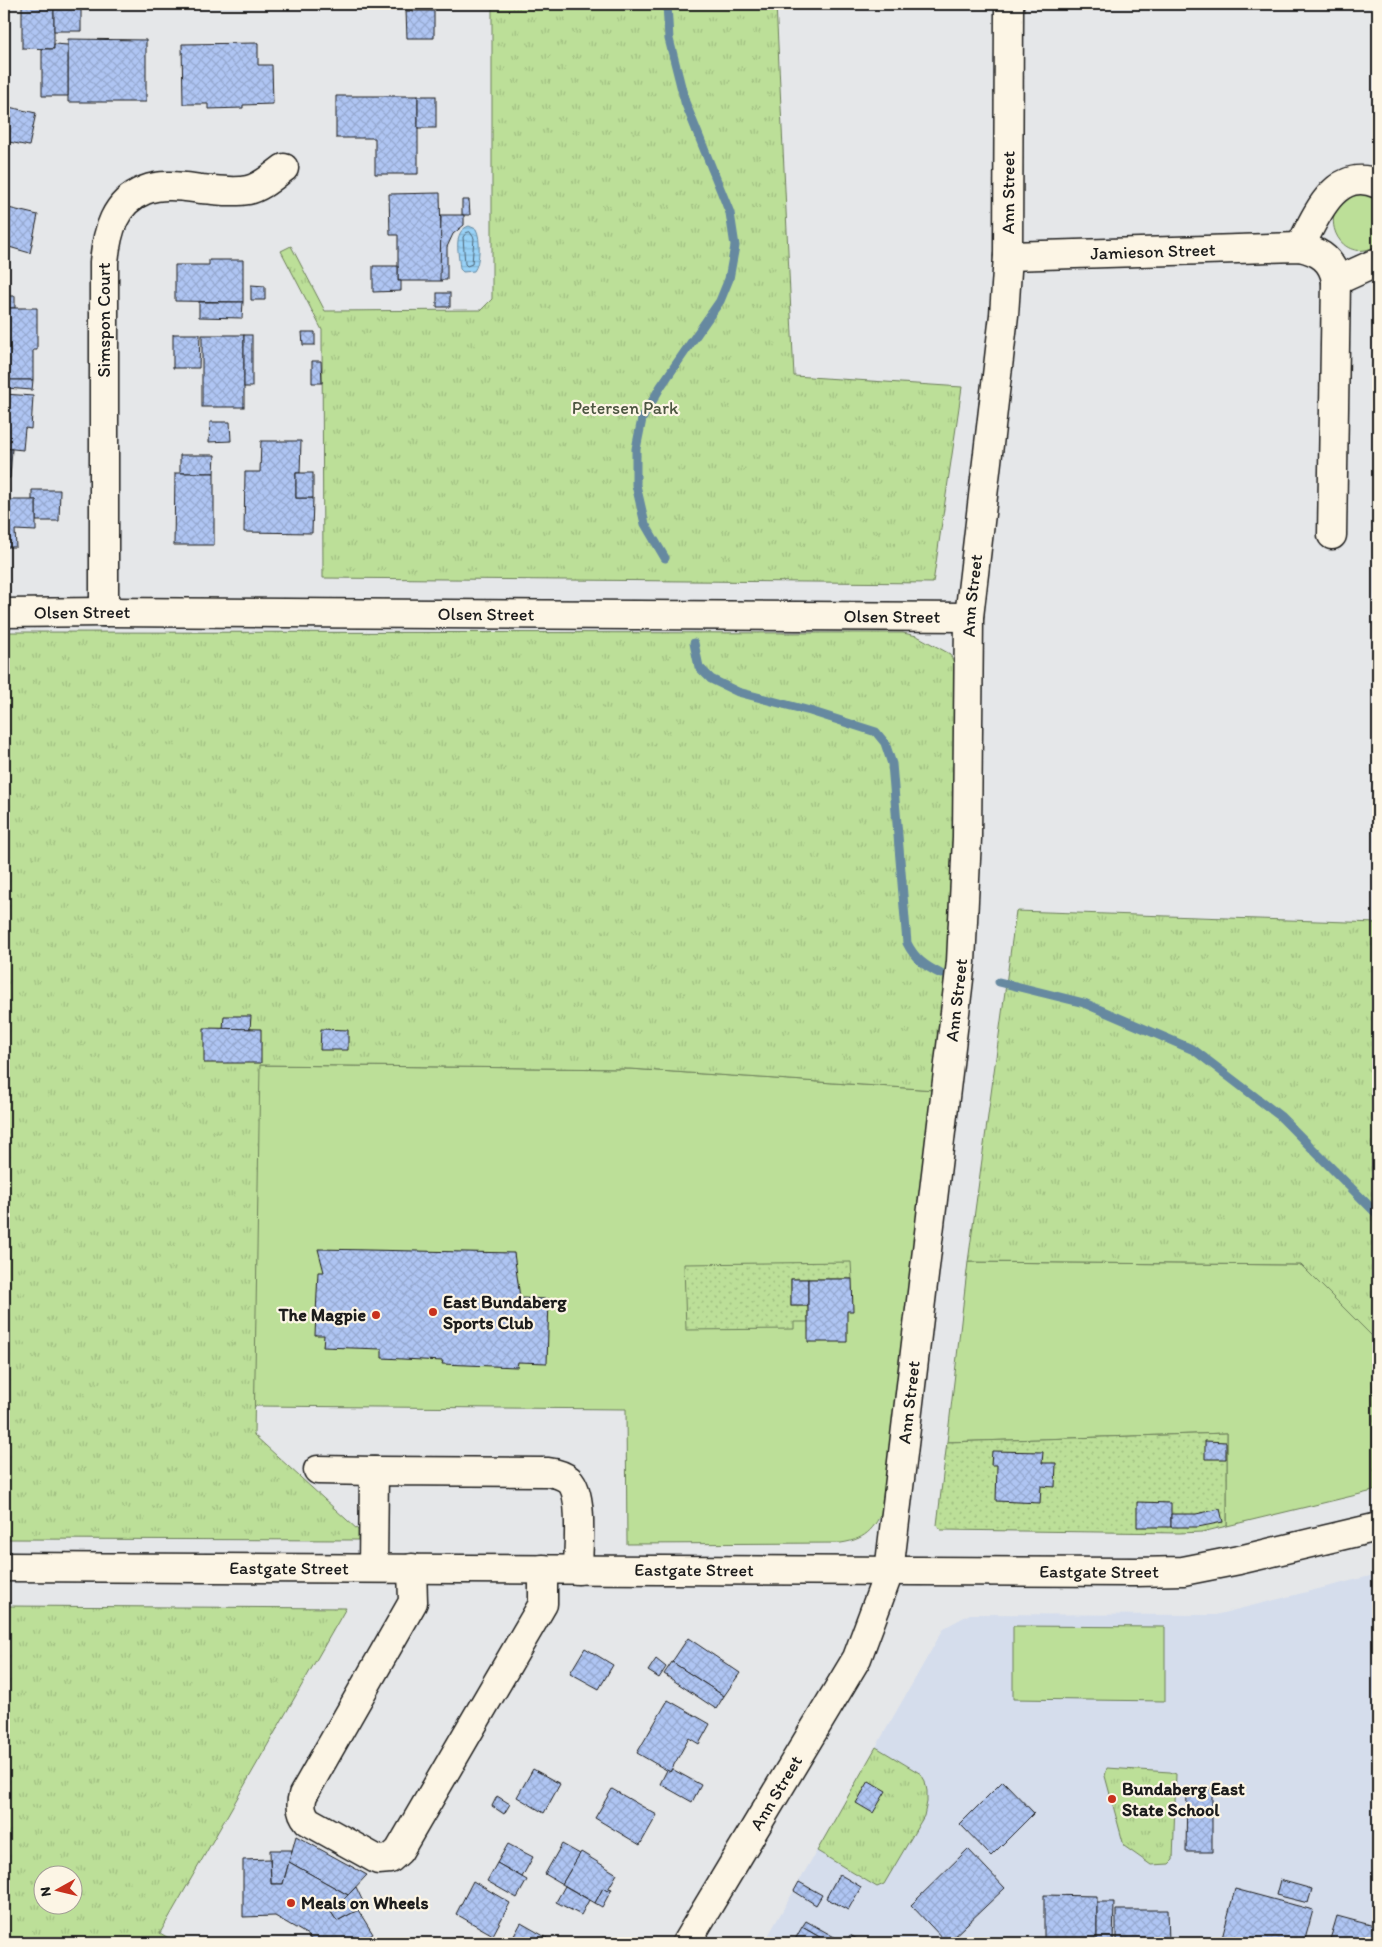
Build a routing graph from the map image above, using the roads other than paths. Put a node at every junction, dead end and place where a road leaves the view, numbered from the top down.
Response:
1 (1009, 4) edge
2 (284, 168) dead end
3 (1378, 184) edge
4 (1300, 247) junction
5 (1008, 256) junction
6 (1378, 262) edge
7 (1336, 281) junction
8 (1332, 535) dead end
9 (104, 612) junction
10 (4, 613) edge
11 (969, 617) junction
12 (318, 1470) dead end
13 (374, 1471) junction
14 (1378, 1527) edge
15 (4, 1567) edge
16 (373, 1568) junction
17 (412, 1568) junction
18 (543, 1570) junction
19 (578, 1570) junction
20 (889, 1572) junction
21 (686, 1943) edge

1 - 5 street, Ann Street
2 - 9 street, Simspon Court
3 - 4 street
4 - 5 street, Jamieson Street
4 - 7 street, Jamieson Street
5 - 11 street, Ann Street
6 - 7 street
7 - 8 street, Jamieson Street
9 - 10 street, Olsen Street
9 - 11 street, Olsen Street
11 - 20 street, Ann Street
12 - 13 street
13 - 16 street
13 - 19 street
14 - 20 street, Eastgate Street
15 - 16 street, Eastgate Street
16 - 17 street, Eastgate Street
17 - 18 street, Eastgate Street
17 - 18 street
18 - 19 street, Eastgate Street
19 - 20 street, Eastgate Street
20 - 21 street, Ann Street

